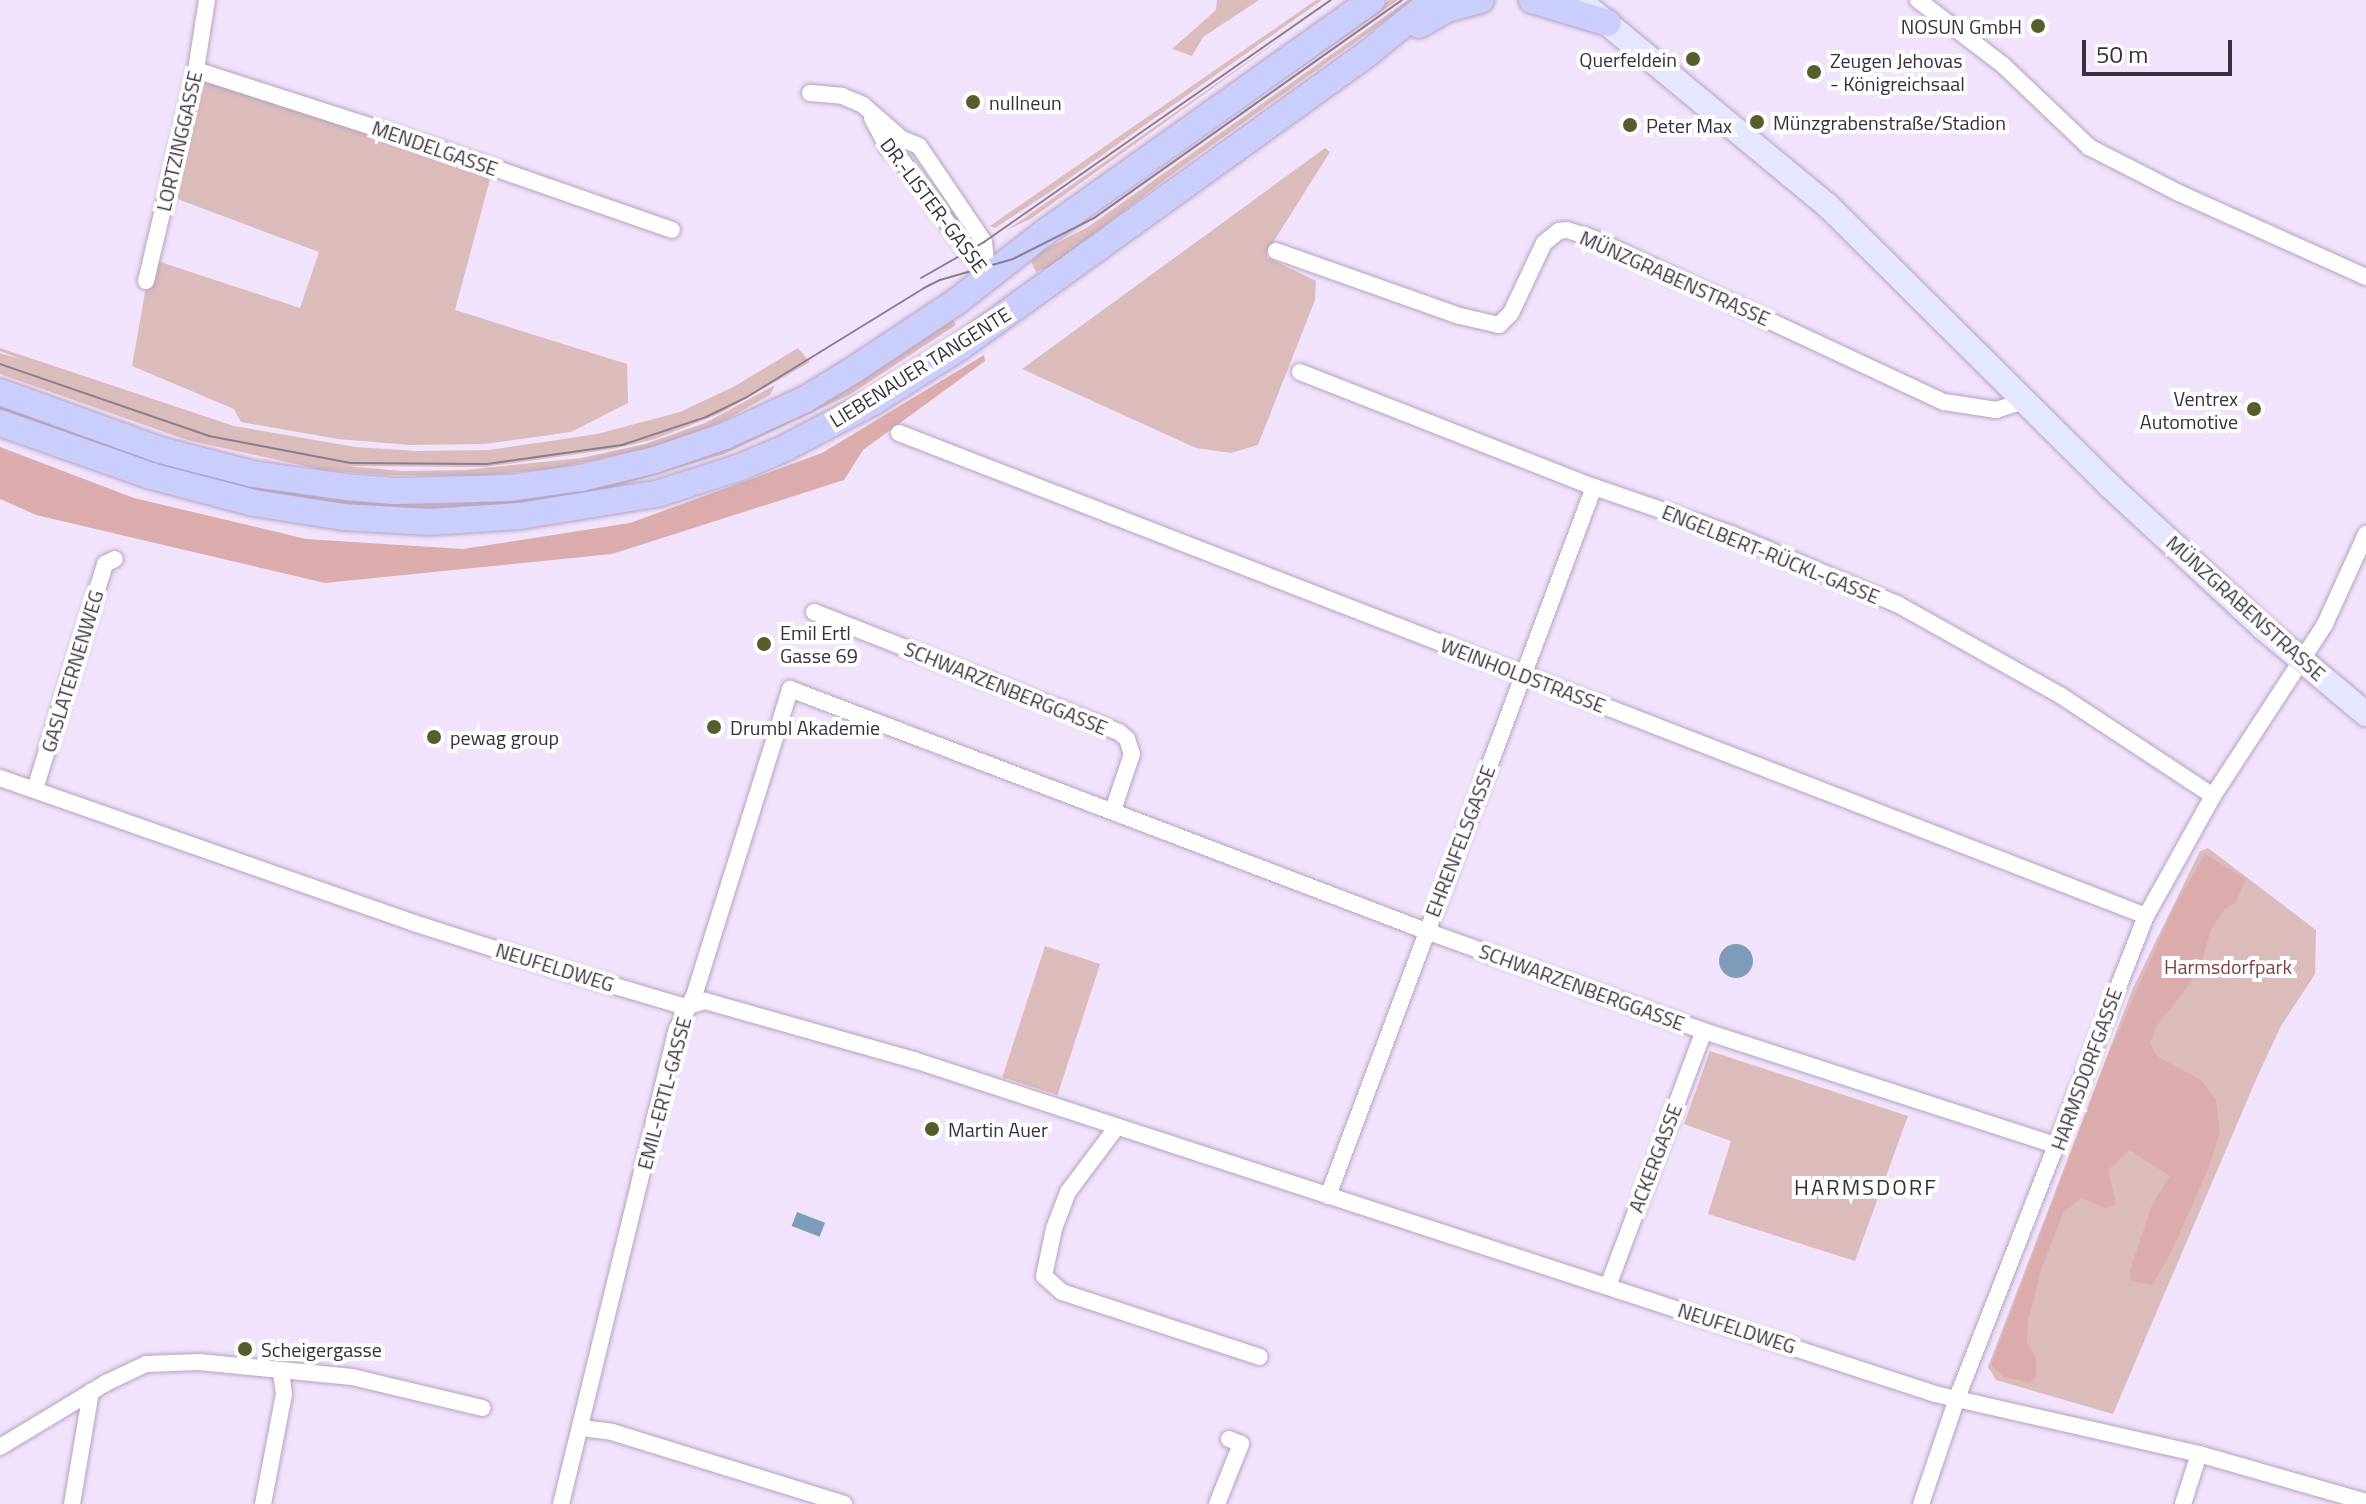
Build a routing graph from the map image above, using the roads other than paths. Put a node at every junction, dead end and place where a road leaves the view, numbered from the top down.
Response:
1 (207, 0) edge
2 (1372, 0) edge
3 (1433, 0) edge
4 (1481, 0) edge
5 (1532, 0) edge
6 (1579, 0) edge
7 (1918, 0) edge
8 (1608, 23) junction
9 (1367, 54) junction
10 (196, 70) junction
11 (810, 93) dead end
12 (868, 111) junction
13 (672, 230) dead end
14 (1276, 251) dead end
15 (2366, 277) edge
16 (988, 278) junction
17 (146, 281) dead end
18 (1012, 310) junction
19 (1300, 372) dead end
20 (0, 392) edge
21 (2024, 401) junction
22 (0, 423) edge
23 (899, 433) dead end
24 (1594, 487) junction
25 (2366, 534) edge
26 (115, 559) dead end
27 (814, 612) dead end
28 (2304, 661) junction
29 (1523, 675) junction
30 (790, 689) joint
31 (2366, 714) edge
32 (0, 778) edge
33 (35, 789) junction
34 (2213, 796) junction
35 (1113, 810) junction
36 (2146, 916) junction
37 (1426, 931) junction
38 (686, 1007) junction
39 (1704, 1031) junction
40 (1116, 1128) junction
41 (2058, 1146) junction
42 (1328, 1196) junction
43 (1608, 1286) junction
44 (1260, 1357) dead end
45 (281, 1372) junction
46 (91, 1392) junction
47 (1957, 1398) junction
48 (482, 1408) dead end
49 (581, 1428) junction
50 (1229, 1439) dead end
51 (0, 1447) edge
52 (2199, 1454) junction
53 (2366, 1502) edge
54 (72, 1504) edge
55 (263, 1504) edge
56 (561, 1504) edge
57 (844, 1504) edge
58 (1217, 1504) edge
59 (1921, 1504) edge
60 (2183, 1504) edge

1 - 10 street, LORTZINGGASSE
2 - 16 main road, LIEBENAUER TANGENTE
3 - 9 main road, LIEBENAUER TANGENTE
4 - 9 main road
5 - 8 main road
6 - 8 main road, MÜNZGRABENSTRASSE
7 - 15 street
8 - 21 main road, MÜNZGRABENSTRASSE
9 - 18 main road, LIEBENAUER TANGENTE
10 - 13 street, MENDELGASSE
10 - 17 street, LORTZINGGASSE
11 - 12 street, DR.-LISTER-GASSE
12 - 16 street, DR.-LISTER-GASSE
12 - 16 street, DR.-LISTER-GASSE
14 - 21 street, MÜNZGRABENSTRASSE
16 - 18 main road
16 - 20 main road, LIEBENAUER TANGENTE
18 - 22 main road, LIEBENAUER TANGENTE
19 - 24 street, ENGELBERT-RÜCKL-GASSE
21 - 28 main road, MÜNZGRABENSTRASSE
23 - 29 street, WEINHOLDSTRASSE
24 - 29 street, EHRENFELSGASSE
24 - 34 street, ENGELBERT-RÜCKL-GASSE
25 - 28 street, HARMSDORFGASSE
26 - 33 street, GASLATERNENWEG
27 - 35 street, SCHWARZENBERGGASSE
28 - 31 main road, MÜNZGRABENSTRASSE
28 - 34 street, HARMSDORFGASSE
29 - 36 street, WEINHOLDSTRASSE
29 - 37 street, EHRENFELSGASSE
30 - 35 street, SCHWARZENBERGGASSE
30 - 38 street, EMIL-ERTL-GASSE
32 - 33 street, NEUFELDWEG
33 - 38 street, NEUFELDWEG
34 - 36 street, HARMSDORFGASSE
35 - 37 street, SCHWARZENBERGGASSE
36 - 41 street, HARMSDORFGASSE
37 - 39 street, SCHWARZENBERGGASSE
37 - 42 street, EHRENFELSGASSE
38 - 40 street, NEUFELDWEG
38 - 49 street, EMIL-ERTL-GASSE
39 - 41 street, SCHWARZENBERGGASSE
39 - 43 street, ACKERGASSE
40 - 42 street, NEUFELDWEG
40 - 44 street
41 - 47 street, HARMSDORFGASSE
42 - 43 street, NEUFELDWEG
43 - 47 street, NEUFELDWEG
45 - 46 street
45 - 48 street
45 - 55 street
46 - 51 street
46 - 54 street
47 - 52 street, NEUFELDWEG
47 - 59 street, HARMSDORFGASSE
49 - 56 street, EMIL-ERTL-GASSE
49 - 57 street
50 - 58 street
52 - 53 street, NEUFELDWEG
52 - 60 street

